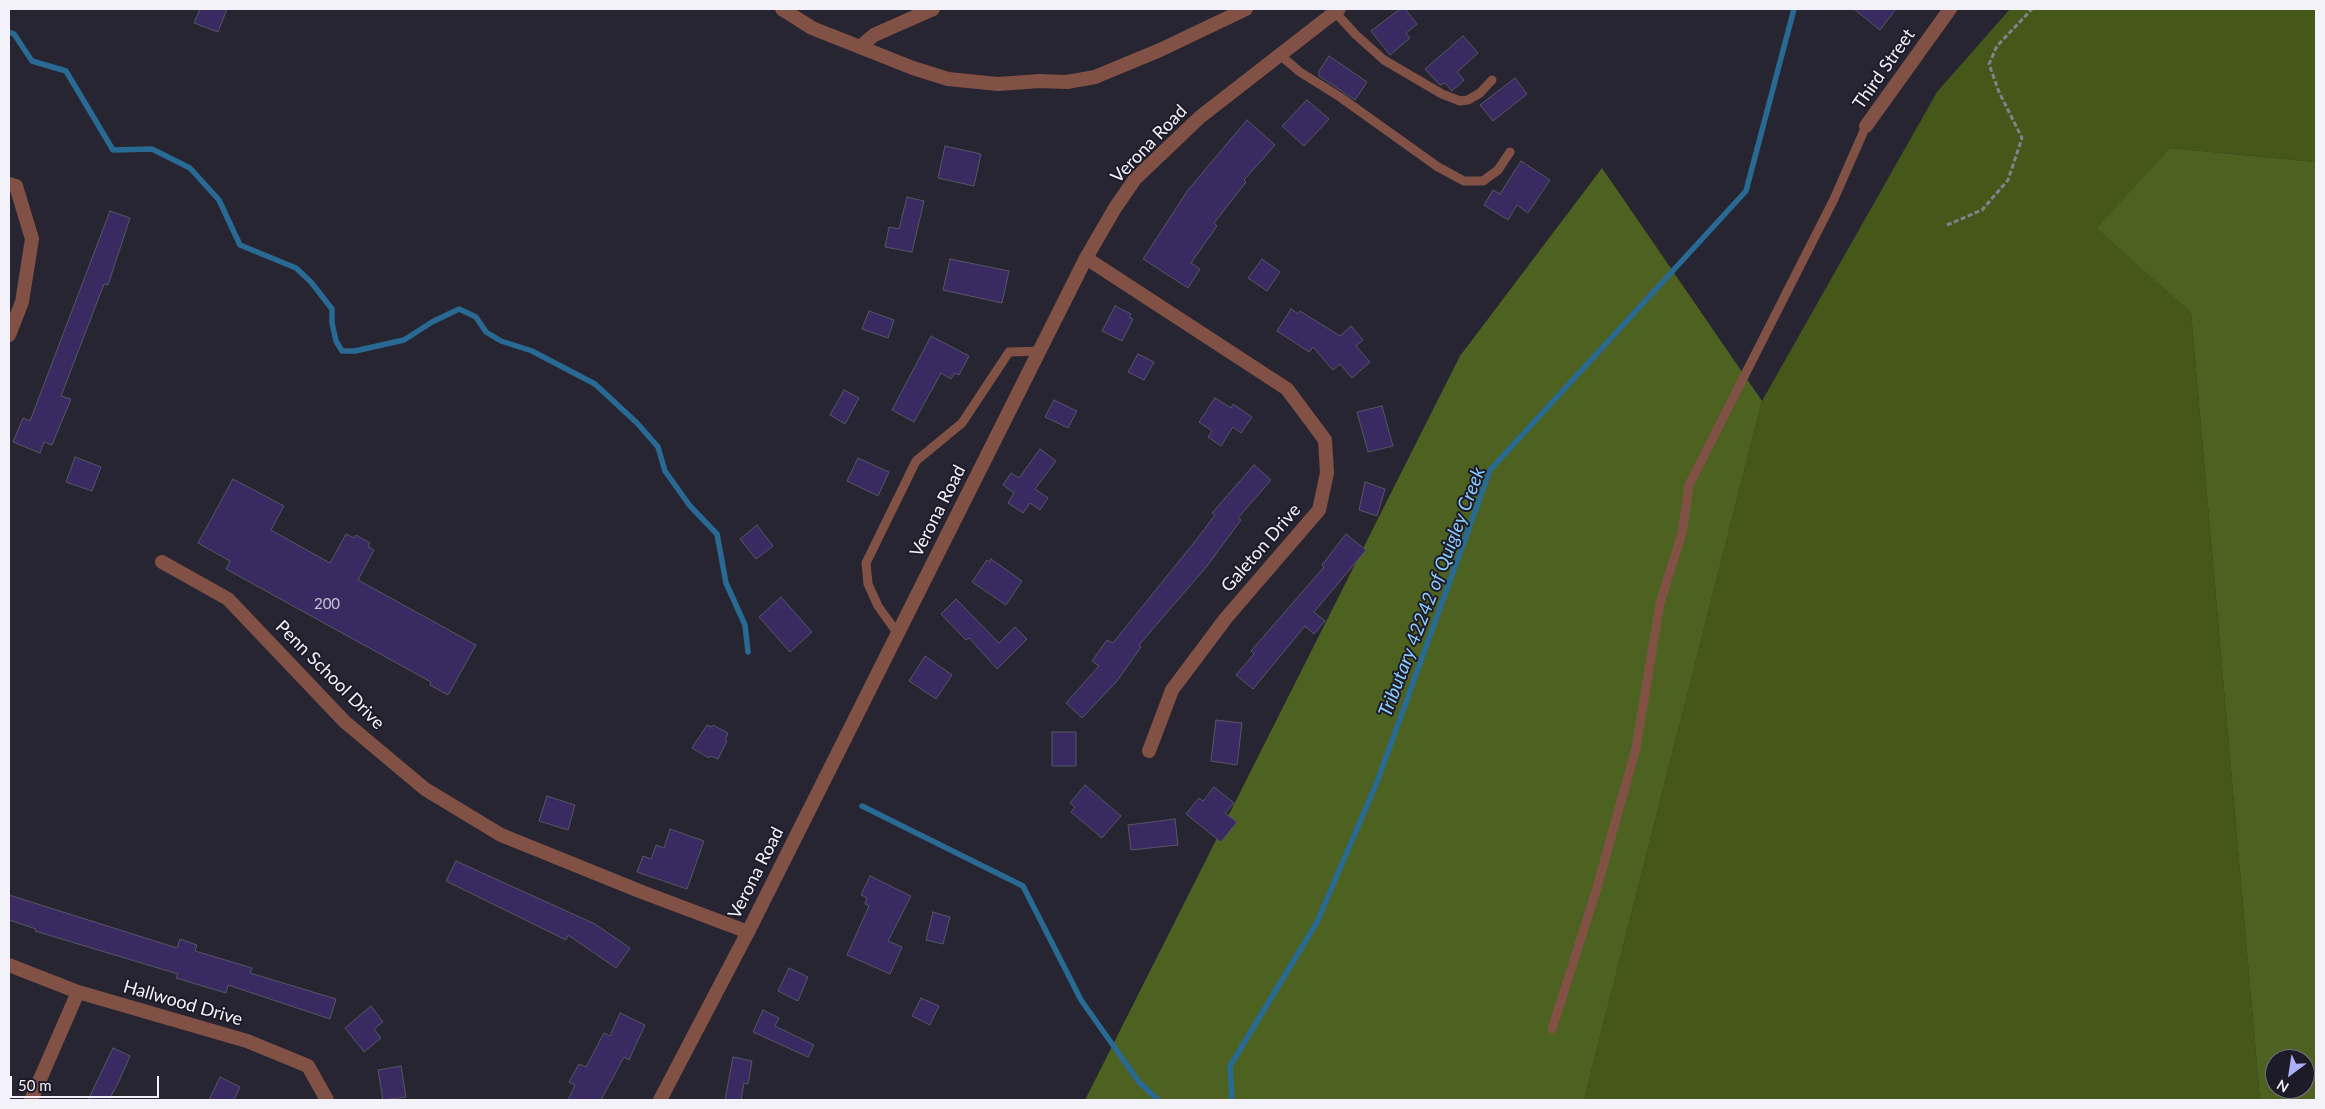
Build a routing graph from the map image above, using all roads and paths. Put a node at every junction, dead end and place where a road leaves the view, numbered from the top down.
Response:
1 (782, 9) edge
2 (932, 9) edge
3 (1246, 9) edge
4 (1950, 9) edge
5 (2032, 9) edge
6 (1337, 10) edge
7 (860, 47) junction
8 (1280, 55) junction
9 (1492, 80) dead end
10 (1866, 126) joint
11 (1510, 152) dead end
12 (12, 185) edge
13 (1947, 225) dead end
14 (1086, 258) junction
15 (9, 334) edge
16 (1039, 351) junction
17 (162, 562) dead end
18 (898, 634) junction
19 (1148, 751) dead end
20 (748, 932) junction
21 (9, 965) edge
22 (78, 992) junction
23 (1552, 1029) dead end
24 (31, 1100) edge
25 (327, 1100) edge
26 (660, 1100) edge

1 - 7 street
2 - 7 street
3 - 7 street
4 - 10 street, Third Street
5 - 13 path
6 - 8 street, Verona Road
6 - 9 lane
8 - 11 lane
8 - 14 street, Verona Road
10 - 23 lane
12 - 15 street
14 - 16 street, Verona Road
14 - 19 street, Galeton Drive
16 - 18 street, Verona Road
16 - 18 lane
17 - 20 street, Penn School Drive
18 - 20 street, Verona Road
20 - 26 street, Verona Road
21 - 22 street, Hallwood Drive
22 - 24 street
22 - 25 street, Hallwood Drive

